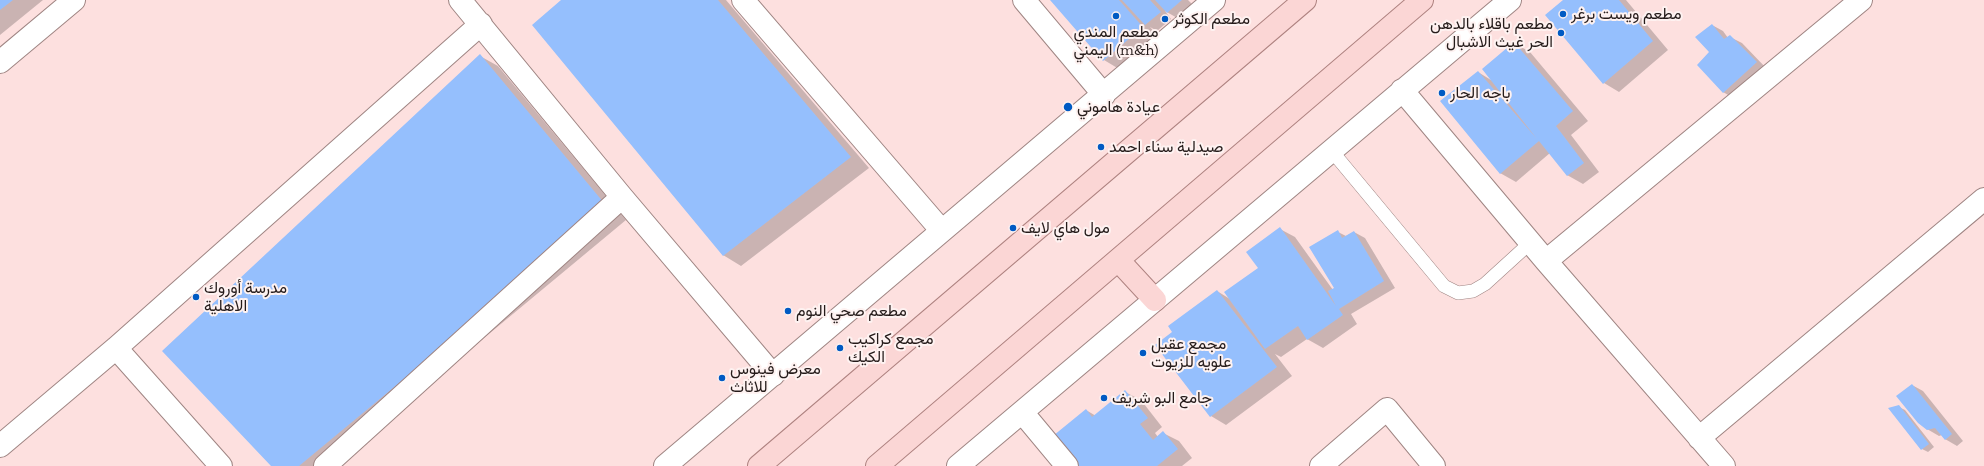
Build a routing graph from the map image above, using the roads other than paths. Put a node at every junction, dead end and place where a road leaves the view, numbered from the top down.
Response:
1 (74, 0) edge
2 (460, 0) edge
3 (744, 0) edge
4 (1024, 0) edge
5 (1214, 0) edge
6 (1305, 0) edge
7 (1422, 0) edge
8 (1510, 0) edge
9 (1861, 0) edge
10 (481, 24) junction
11 (0, 62) edge
12 (1402, 90) junction
13 (1104, 95) junction
14 (1331, 150) junction
15 (622, 197) junction
16 (1984, 200) edge
17 (942, 231) junction
18 (1530, 242) junction
19 (1119, 261) junction
20 (1546, 261) junction
21 (1155, 300) junction
22 (116, 348) junction
23 (773, 375) junction
24 (1022, 412) junction
25 (1699, 438) junction
26 (0, 446) edge
27 (336, 463) edge
28 (222, 466) edge
29 (665, 466) edge
30 (759, 466) edge
31 (878, 466) edge
32 (958, 466) edge
33 (1067, 466) edge
34 (1321, 466) edge
35 (1434, 466) edge
36 (1724, 466) edge

1 - 11 street
2 - 10 street
3 - 17 street
4 - 13 street
5 - 13 street
6 - 30 main road
7 - 19 main road
8 - 12 street
9 - 20 street
10 - 15 street
10 - 22 street
12 - 14 street
12 - 18 street
13 - 17 street
14 - 18 lane
14 - 21 street
15 - 23 street
15 - 27 street
16 - 25 street
17 - 23 street
18 - 20 street
19 - 21 main road
19 - 31 main road
20 - 25 street
21 - 24 street
22 - 26 street
22 - 28 street
23 - 29 street
24 - 32 street
24 - 33 street
25 - 36 street
34 - 35 street

